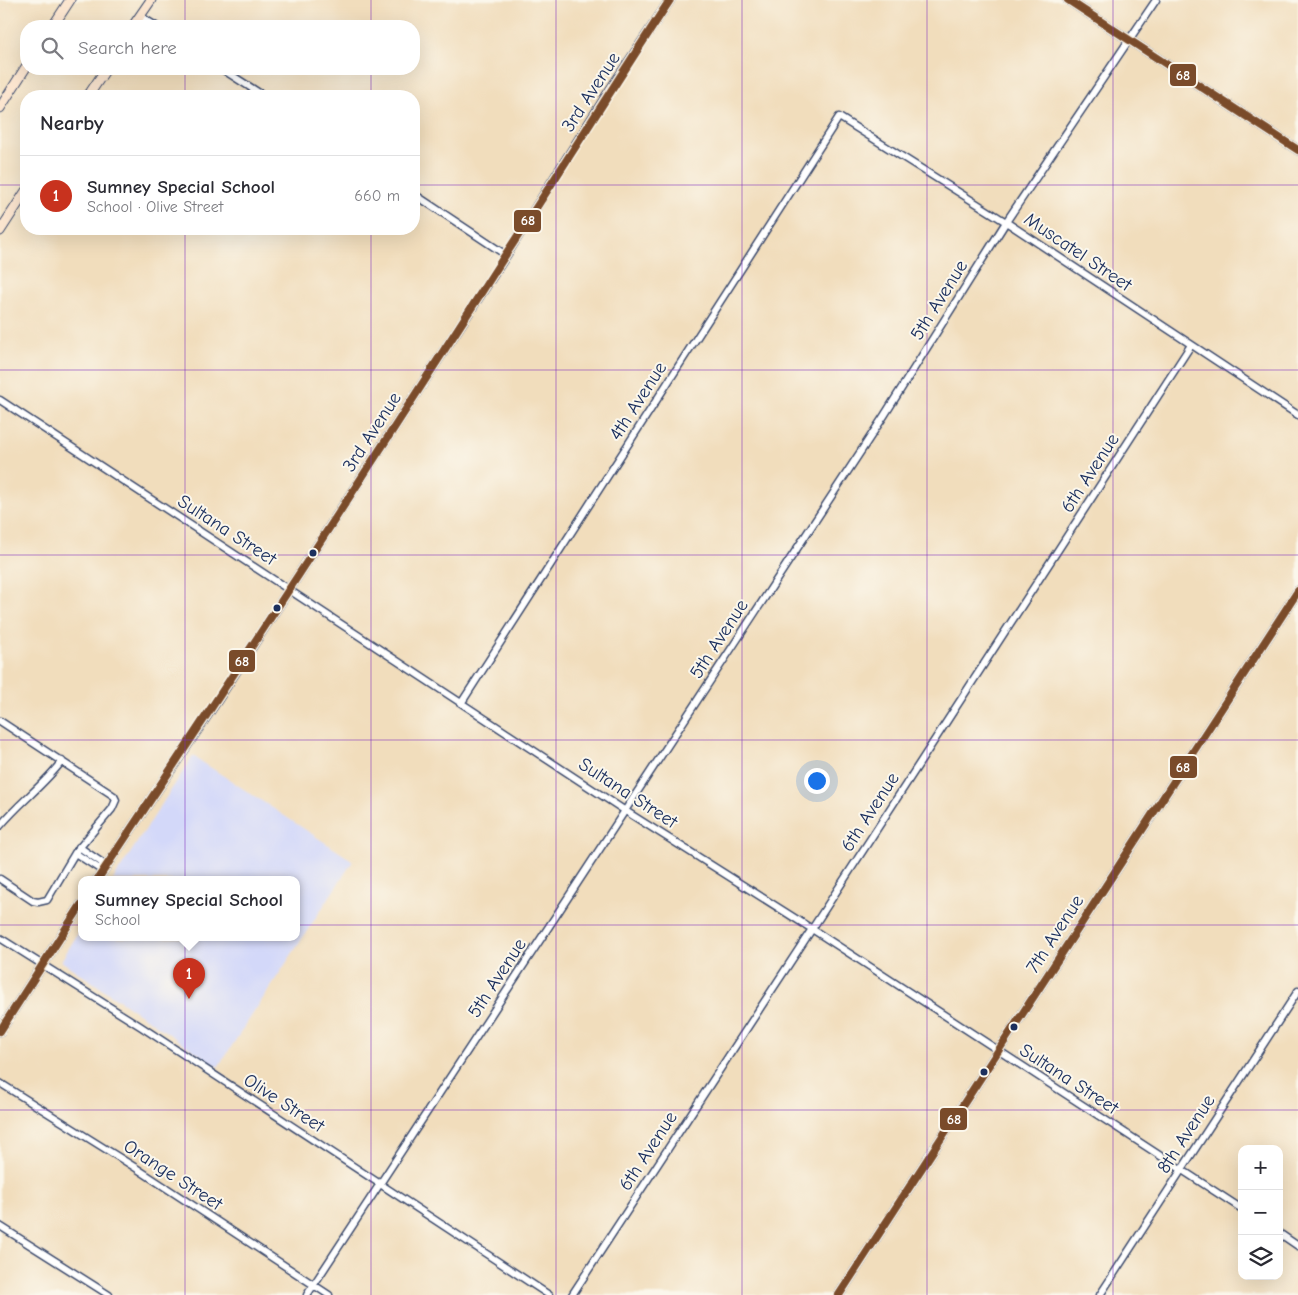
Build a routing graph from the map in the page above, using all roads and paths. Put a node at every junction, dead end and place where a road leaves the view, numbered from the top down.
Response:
1 (70, 0) edge
2 (151, 0) edge
3 (670, 0) edge
4 (1068, 0) edge
5 (1156, 0) edge
6 (140, 16) junction
7 (57, 20) edge
8 (137, 20) edge
9 (146, 20) edge
10 (1129, 40) junction
11 (21, 75) edge
12 (102, 75) edge
13 (231, 75) edge
14 (92, 90) edge
15 (255, 90) edge
16 (0, 108) edge
17 (839, 117) joint
18 (1298, 150) edge
19 (420, 198) edge
20 (20, 200) edge
21 (1006, 222) junction
22 (0, 231) edge
23 (506, 255) junction
24 (1191, 344) junction
25 (0, 400) edge
26 (1298, 415) edge
27 (289, 589) junction
28 (1298, 591) edge
29 (462, 702) junction
30 (1, 724) edge
31 (62, 761) junction
32 (624, 810) junction
33 (0, 826) edge
34 (77, 850) junction
35 (104, 869) junction
36 (100, 876) edge
37 (0, 879) edge
38 (78, 911) edge
39 (812, 929) junction
40 (0, 938) edge
41 (43, 965) junction
42 (1298, 991) edge
43 (0, 1031) edge
44 (998, 1051) junction
45 (0, 1083) edge
46 (1181, 1169) junction
47 (381, 1184) junction
48 (1238, 1206) edge
49 (0, 1226) edge
50 (1281, 1235) edge
51 (1298, 1246) edge
52 (314, 1285) junction
53 (109, 1295) edge
54 (307, 1295) edge
55 (329, 1295) edge
56 (549, 1295) edge
57 (572, 1295) edge
58 (839, 1295) edge
59 (1100, 1295) edge

1 - 7 street
2 - 6 street
3 - 23 street, 3rd Avenue
4 - 10 street
5 - 10 street, 5th Avenue
6 - 8 street
6 - 9 street
10 - 18 street
10 - 21 street, 5th Avenue
11 - 16 street
12 - 14 street
13 - 15 street
17 - 21 street, Muscatel Street
17 - 29 street, 4th Avenue
19 - 23 street
20 - 22 street
21 - 24 street, Muscatel Street
21 - 32 street, 5th Avenue
23 - 27 street, 3rd Avenue
24 - 26 street, Muscatel Street
24 - 39 street, 6th Avenue
25 - 27 street, Sultana Street
27 - 29 street, Sultana Street
27 - 35 street, 3rd Avenue
28 - 44 street, 7th Avenue
29 - 32 street, Sultana Street
30 - 31 street
31 - 33 street
31 - 34 street
32 - 39 street, Sultana Street
32 - 47 street, 5th Avenue
34 - 35 street
34 - 37 street
35 - 36 street, 3rd Avenue
38 - 41 street
39 - 44 street, Sultana Street
39 - 57 street, 6th Avenue
40 - 41 street, Olive Street
41 - 43 street
41 - 47 street, Olive Street
42 - 46 street, 8th Avenue
44 - 46 street, Sultana Street
44 - 58 street, 7th Avenue
45 - 52 street, Orange Street
46 - 48 street, Sultana Street
46 - 59 street, 8th Avenue
47 - 52 street, 5th Avenue
47 - 56 street, Olive Street
49 - 53 street
50 - 51 street
52 - 54 street, 5th Avenue
52 - 55 street, Orange Street

